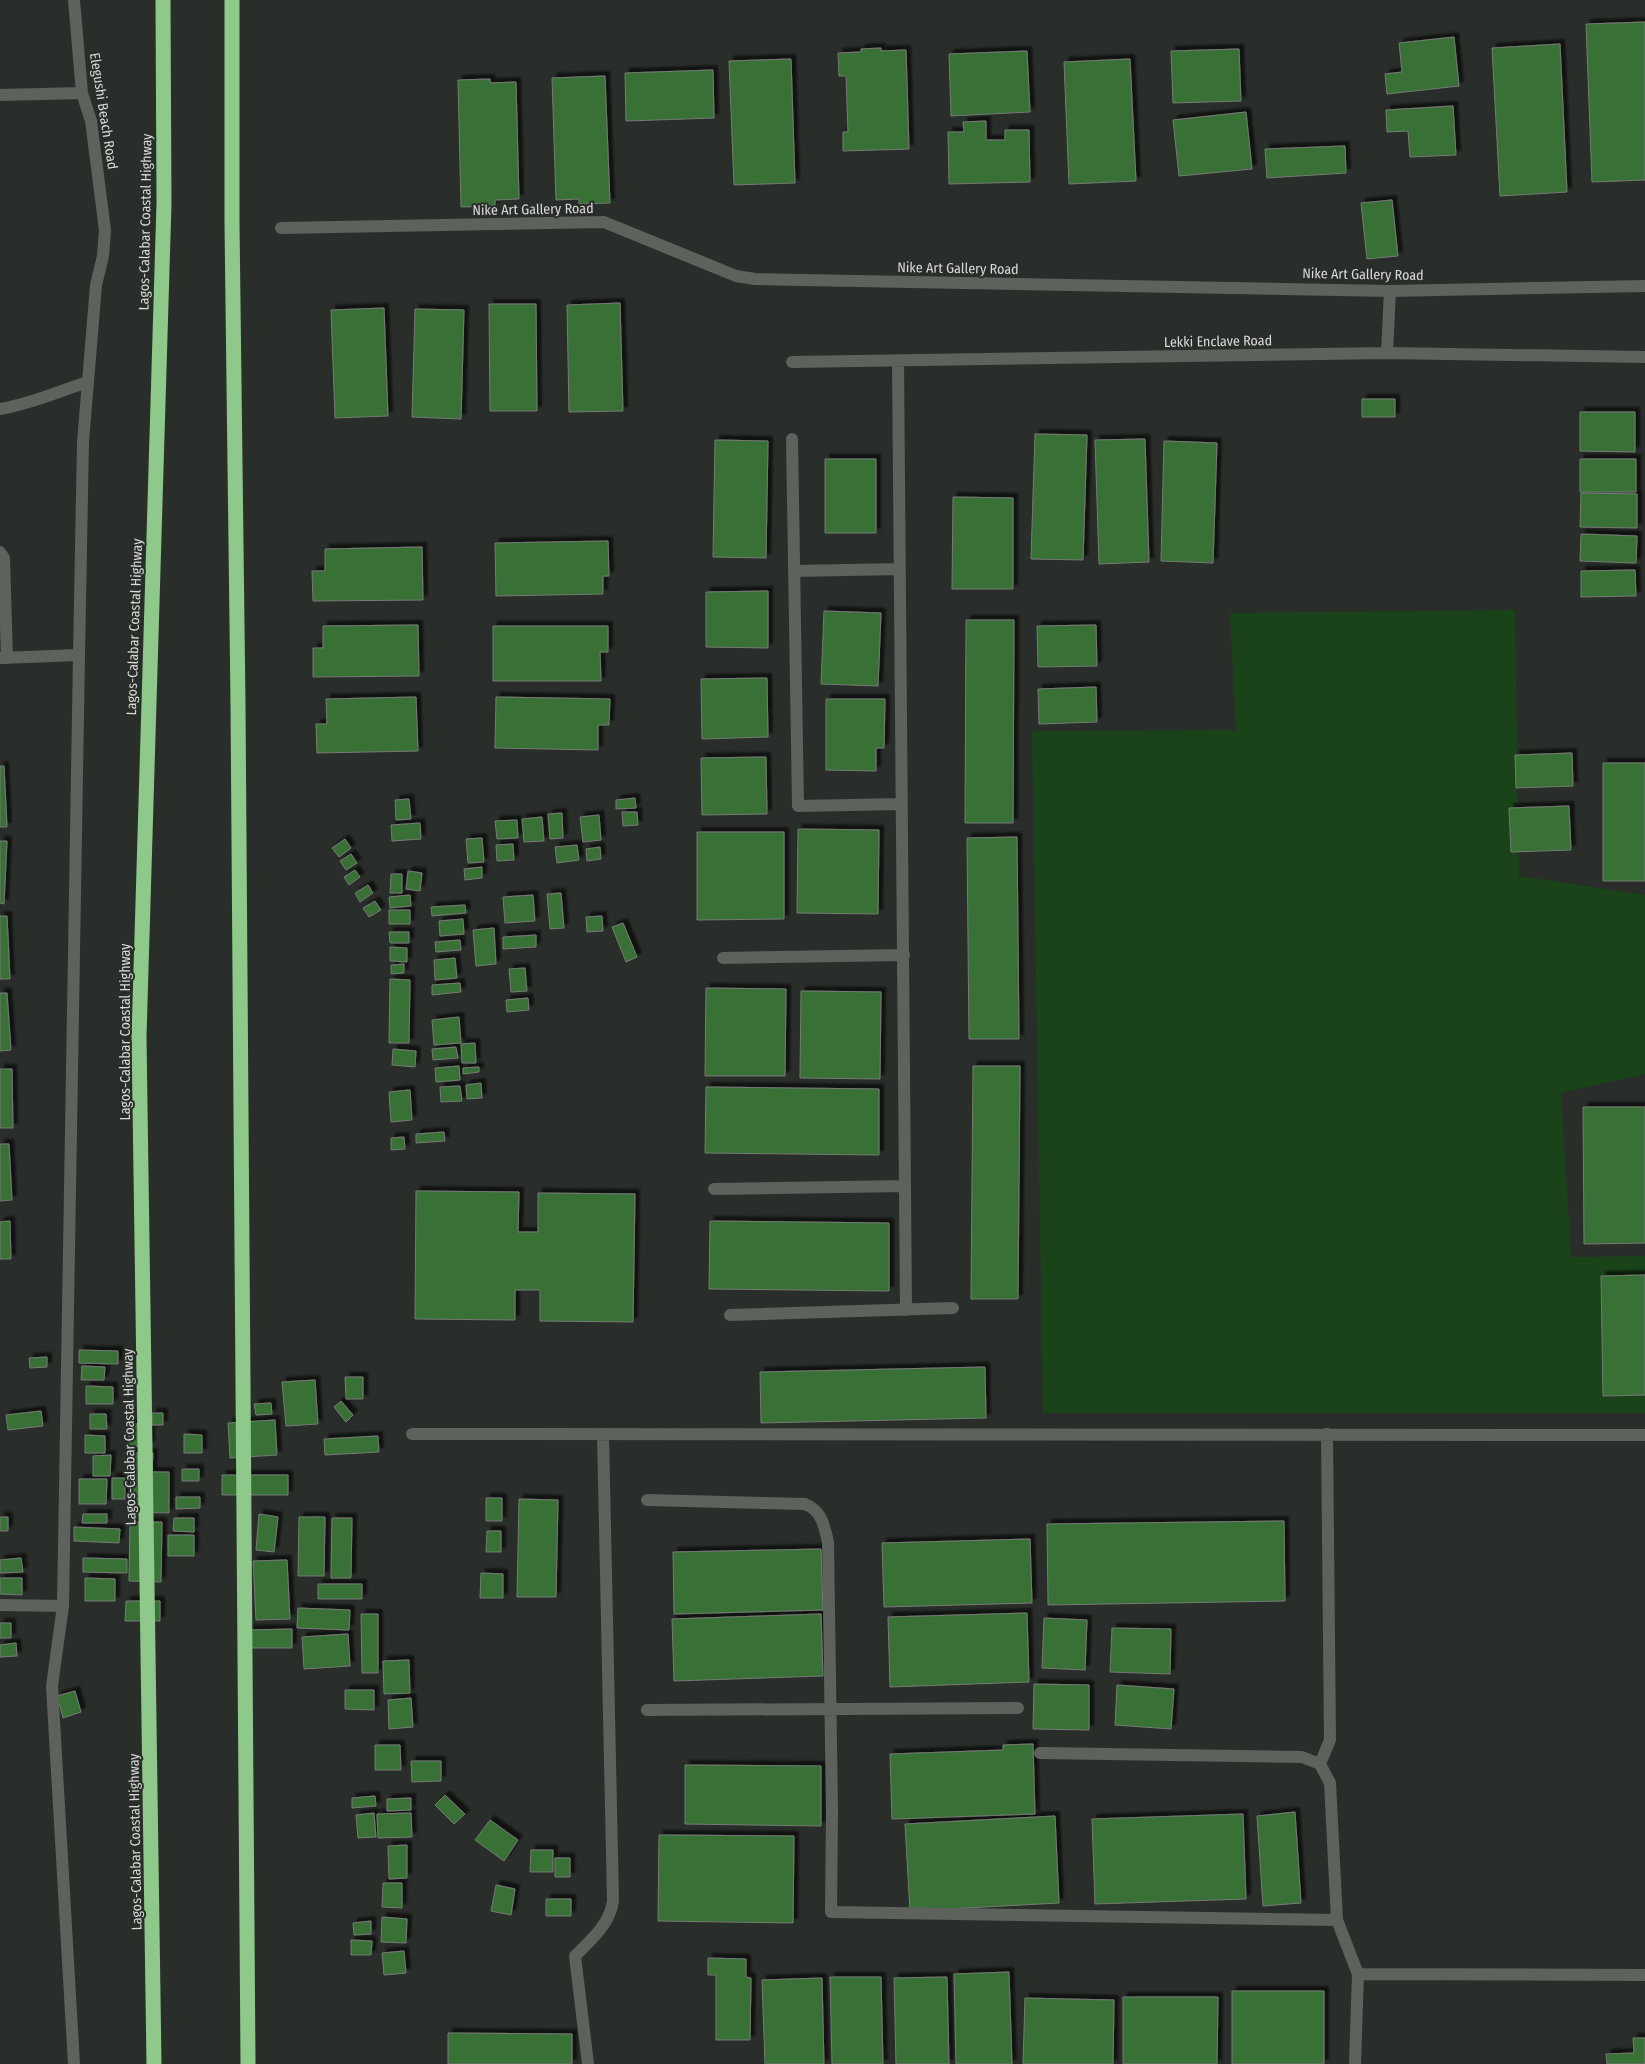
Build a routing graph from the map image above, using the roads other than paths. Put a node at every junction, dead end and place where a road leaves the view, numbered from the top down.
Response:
1 (74, 0) edge
2 (162, 0) edge
3 (232, 0) edge
4 (82, 92) junction
5 (0, 95) edge
6 (281, 228) dead end
7 (1645, 286) edge
8 (1390, 290) junction
9 (1387, 353) junction
10 (1645, 357) edge
11 (898, 361) junction
12 (792, 362) dead end
13 (88, 382) junction
14 (0, 409) edge
15 (792, 439) dead end
16 (0, 552) edge
17 (900, 569) junction
18 (794, 571) junction
19 (79, 656) junction
20 (4, 658) edge
21 (902, 804) junction
22 (904, 955) junction
23 (723, 958) dead end
24 (905, 1186) junction
25 (714, 1189) dead end
26 (952, 1308) dead end
27 (906, 1310) junction
28 (730, 1315) dead end
29 (412, 1434) dead end
30 (603, 1434) junction
31 (1327, 1434) junction
32 (1645, 1435) edge
33 (647, 1500) dead end
34 (0, 1605) edge
35 (63, 1606) junction
36 (831, 1708) junction
37 (1018, 1708) dead end
38 (647, 1710) dead end
39 (1040, 1753) dead end
40 (1320, 1764) junction
41 (1337, 1920) junction
42 (1358, 1974) junction
43 (1645, 1975) edge
44 (74, 2064) edge
45 (154, 2064) edge
46 (248, 2064) edge
47 (588, 2064) edge
48 (1355, 2064) edge

1 - 4 street, Elegushi Beach Road
2 - 45 highway, Lagos-Calabar Coastal Highway
3 - 46 highway
4 - 5 street
4 - 13 street, Elegushi Beach Road
6 - 8 street, Nike Art Gallery Road
7 - 8 street, Nike Art Gallery Road
8 - 9 street
9 - 10 street, Lekki Enclave Road
9 - 11 street, Lekki Enclave Road
11 - 12 street, Lekki Enclave Road
11 - 17 street
13 - 14 street
13 - 19 street, Elegushi Beach Road
15 - 18 street
16 - 20 street
17 - 18 street
17 - 21 street
18 - 21 street
19 - 20 street
19 - 35 street, Elegushi Beach Road
21 - 22 street
22 - 23 street
22 - 24 street
24 - 25 street
24 - 27 street
26 - 27 street
27 - 28 street
29 - 30 street
30 - 31 street
30 - 47 street
31 - 32 street
31 - 40 street
33 - 36 street
34 - 35 street
35 - 44 street, Elegushi Beach Road
36 - 37 street
36 - 38 street
36 - 41 street
39 - 40 street
40 - 41 street
41 - 42 street
42 - 43 street
42 - 48 street

